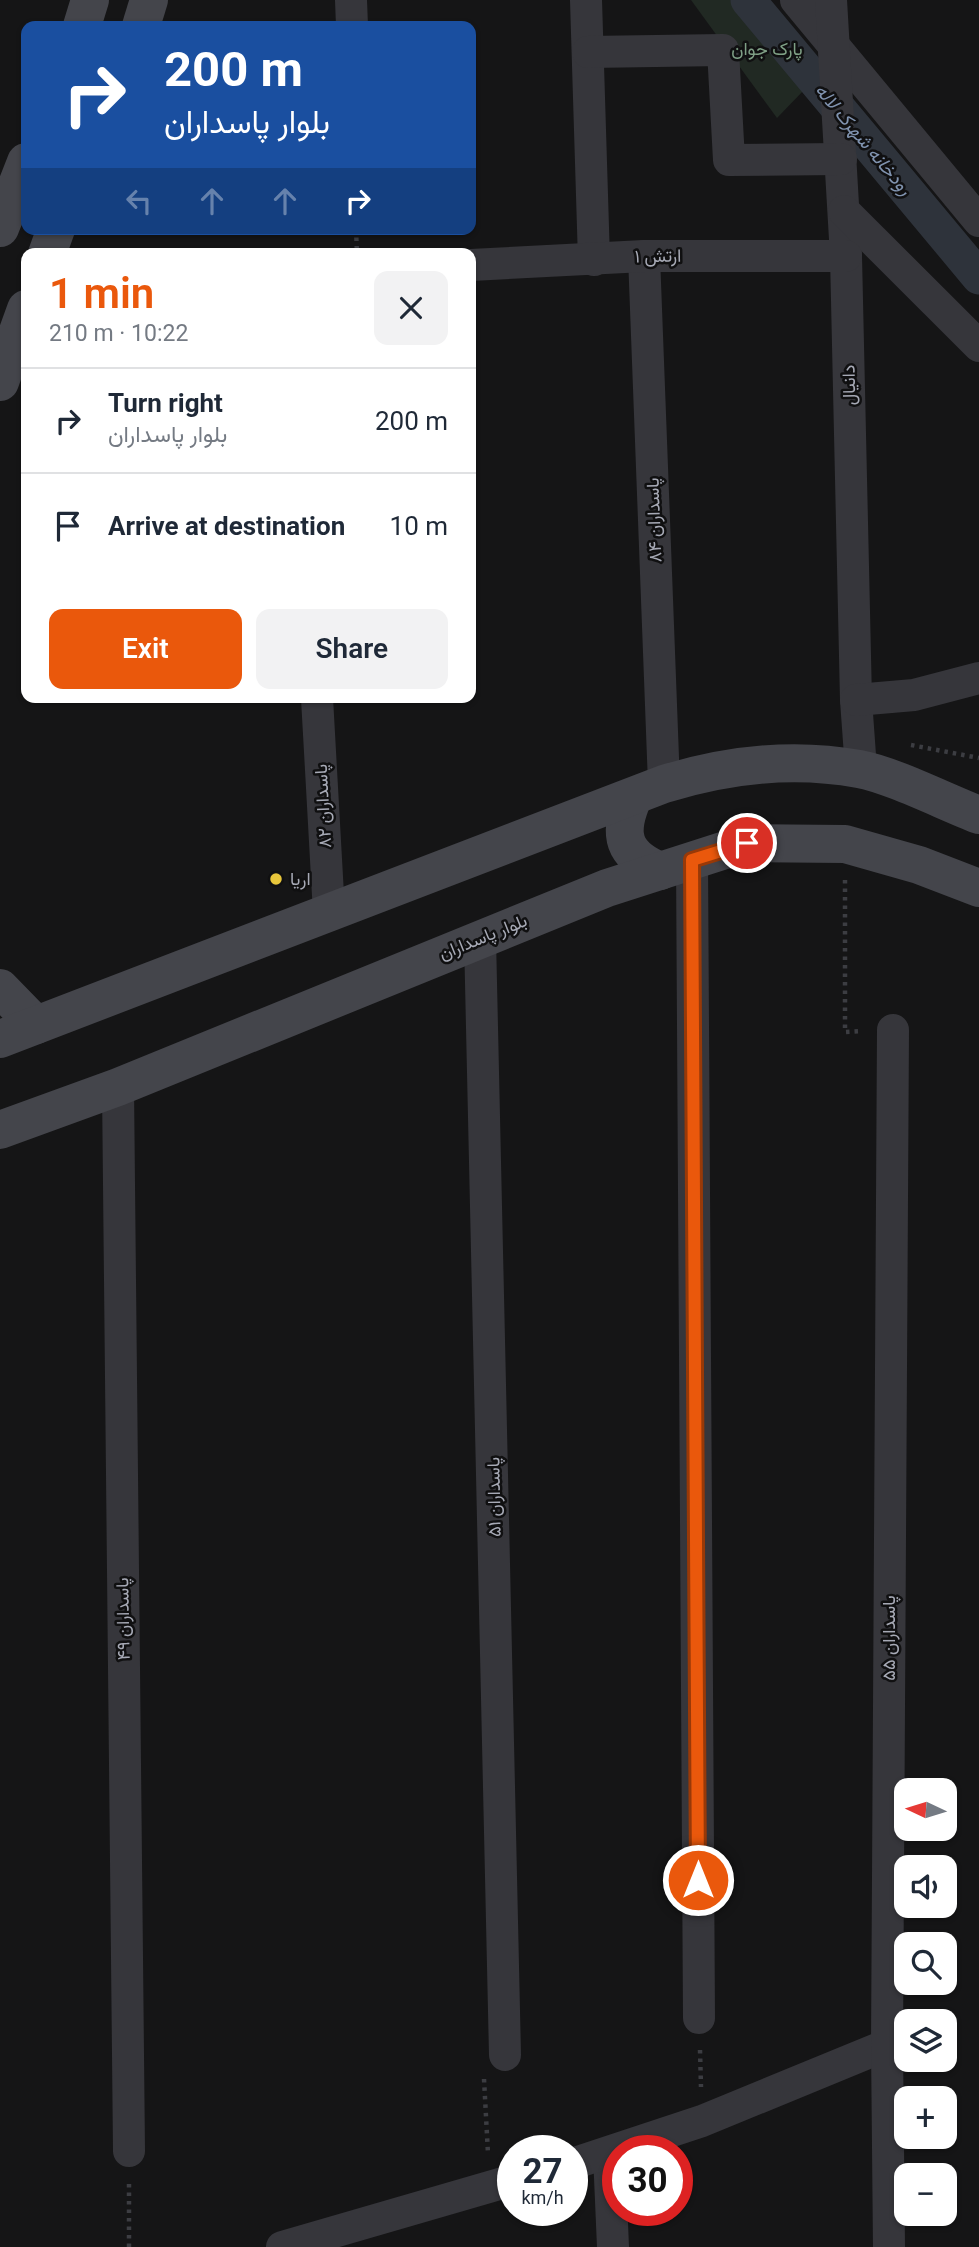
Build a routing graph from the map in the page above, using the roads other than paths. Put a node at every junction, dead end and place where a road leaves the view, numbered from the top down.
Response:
1 (90, 0) edge
2 (149, 0) edge
3 (351, 0) edge
4 (586, 0) edge
5 (796, 0) edge
6 (831, 0) edge
7 (84, 21) edge
8 (143, 21) edge
9 (352, 21) edge
10 (834, 45) junction
11 (588, 52) junction
12 (840, 145) junction
13 (21, 175) edge
14 (844, 211) junction
15 (6, 214) edge
16 (979, 221) edge
17 (644, 256) junction
18 (846, 256) junction
19 (594, 260) junction
20 (476, 265) edge
21 (21, 323) edge
22 (979, 346) edge
23 (0, 382) edge
24 (979, 678) edge
25 (856, 700) junction
26 (317, 703) edge
27 (860, 752) junction
28 (648, 791) junction
29 (979, 815) edge
30 (583, 817) junction
31 (676, 865) junction
32 (607, 888) junction
33 (972, 889) edge
34 (329, 914) junction
35 (480, 938) junction
36 (0, 988) edge
37 (36, 1025) junction
38 (893, 1030) road end
39 (0, 1039) edge
40 (118, 1087) junction
41 (0, 1130) edge
42 (699, 2018) road end
43 (887, 2045) junction
44 (505, 2055) road end
45 (663, 2135) edge
46 (129, 2151) road end
47 (497, 2184) edge
48 (612, 2226) edge
49 (282, 2247) edge
50 (613, 2247) edge
51 (889, 2247) edge

1 - 7 main road
2 - 8 main road
3 - 9 street
4 - 11 street
5 - 10 street
6 - 10 street, دانیال
10 - 12 street, دانیال
10 - 16 street
11 - 12 street
11 - 19 street
12 - 14 street, دانیال
13 - 15 main road
14 - 18 street, دانیال
14 - 22 street
17 - 18 street, ارتش ۱
17 - 19 street, ارتش ۱
17 - 28 street, پاسداران ۸۴
18 - 25 street, دانیال
19 - 20 street, ارتش ۱
21 - 23 main road
24 - 25 street
25 - 27 street, دانیال
26 - 34 street, پاسداران ۸۲
27 - 28 main road
27 - 29 main road
28 - 30 main road
28 - 31 main road
30 - 32 main road
30 - 34 main road
31 - 32 main road, بلوار پاسداران
31 - 33 main road, بلوار پاسداران
31 - 42 street
32 - 35 main road, بلوار پاسداران
34 - 37 main road
35 - 40 main road, بلوار پاسداران
35 - 44 street, پاسداران ۵۱
36 - 37 main road
37 - 39 main road
38 - 43 street, پاسداران ۵۵
40 - 41 main road, بلوار پاسداران
40 - 46 street, پاسداران ۴۹
43 - 45 street
43 - 51 street, پاسداران ۵۵
47 - 49 street
48 - 50 street

